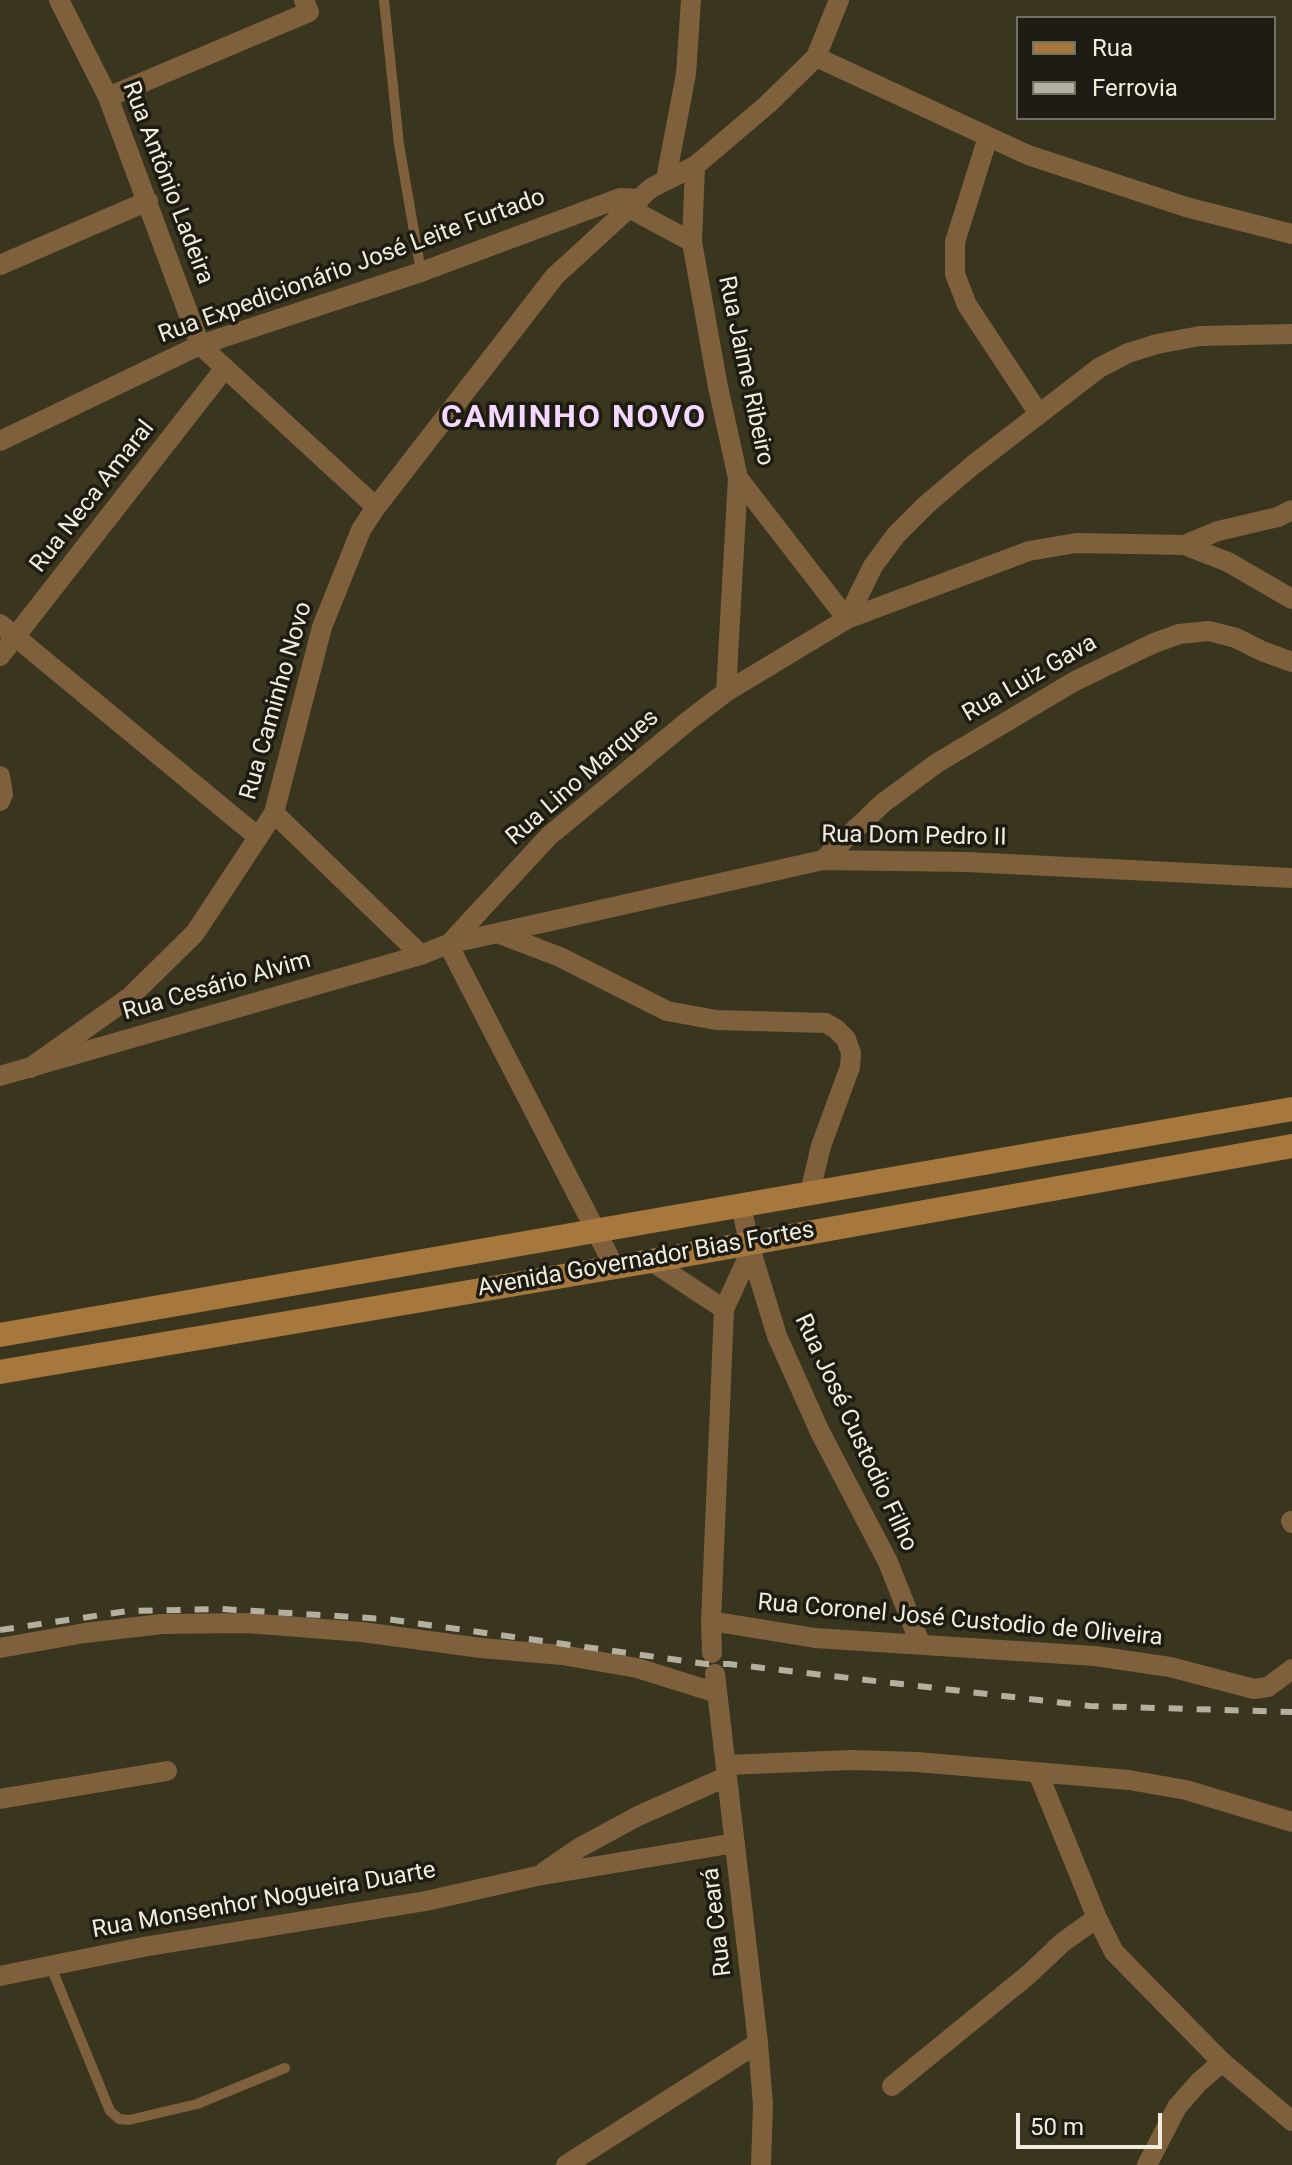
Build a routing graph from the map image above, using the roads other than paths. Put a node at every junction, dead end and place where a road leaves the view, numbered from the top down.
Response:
1 (59, 0) edge
2 (384, 0) edge
3 (691, 0) edge
4 (839, 0) edge
5 (307, 6) edge
6 (816, 57) junction
7 (108, 97) junction
8 (988, 137) junction
9 (695, 166) junction
10 (666, 179) junction
11 (148, 201) junction
12 (635, 203) junction
13 (1292, 234) edge
14 (692, 242) junction
15 (0, 265) edge
16 (421, 272) junction
17 (1292, 334) edge
18 (200, 345) junction
19 (225, 368) junction
20 (1039, 414) junction
21 (0, 441) edge
22 (738, 478) junction
23 (376, 507) junction
24 (1292, 510) edge
25 (1184, 545) junction
26 (1292, 599) edge
27 (847, 619) junction
28 (0, 624) edge
29 (16, 638) junction
30 (0, 656) edge
31 (1292, 662) edge
32 (726, 692) junction
33 (0, 776) edge
34 (0, 801) edge
35 (274, 813) junction
36 (258, 837) junction
37 (823, 860) junction
38 (1292, 878) edge
39 (497, 933) junction
40 (448, 944) junction
41 (421, 955) junction
42 (30, 1068) junction
43 (0, 1076) edge
44 (1292, 1109) edge
45 (1292, 1146) edge
46 (1029, 1155) junction
47 (1036, 1190) junction
48 (810, 1192) junction
49 (741, 1206) junction
50 (595, 1232) junction
51 (750, 1247) junction
52 (651, 1261) junction
53 (614, 1266) junction
54 (172, 1305) junction
55 (724, 1309) junction
56 (0, 1335) edge
57 (179, 1342) junction
58 (0, 1372) edge
59 (711, 1621) junction
60 (920, 1643) junction
61 (0, 1648) edge
62 (712, 1653) dead end
63 (1292, 1669) edge
64 (167, 1771) dead end
65 (726, 1771) junction
66 (1038, 1773) junction
67 (0, 1799) edge
68 (1292, 1822) edge
69 (735, 1843) junction
70 (537, 1876) junction
71 (1097, 1918) junction
72 (51, 1967) junction
73 (0, 1976) edge
74 (758, 2043) junction
75 (1222, 2062) junction
76 (285, 2068) dead end
77 (892, 2086) dead end
78 (1292, 2121) edge
79 (566, 2165) edge
80 (761, 2165) edge
81 (1147, 2165) edge

1 - 7 street, Rua Antônio Ladeira
2 - 16 lane
3 - 10 street
4 - 6 street
5 - 7 street
6 - 8 street
6 - 9 street, Rua Caminho Novo
7 - 11 street, Rua Antônio Ladeira
8 - 13 street
8 - 20 street
9 - 10 street, Rua Caminho Novo
9 - 14 street, Rua Jaime Ribeiro
10 - 12 street, Rua Caminho Novo
11 - 15 street
11 - 18 street, Rua Antônio Ladeira
12 - 14 street
12 - 16 street, Rua Expedicionário José Leite Furtado
12 - 23 street, Rua Caminho Novo
14 - 22 street, Rua Jaime Ribeiro
16 - 18 street, Rua Expedicionário José Leite Furtado
17 - 20 street
18 - 19 street, Rua Antônio Ladeira
18 - 21 street, Rua Expedicionário José Leite Furtado
19 - 23 street, Rua Antônio Ladeira
19 - 29 street, Rua Neca Amaral
20 - 27 street
22 - 27 street, Rua Jaime Ribeiro
22 - 32 street
23 - 35 street, Rua Caminho Novo
24 - 25 street
25 - 26 street
25 - 27 street, Rua Lino Marques
27 - 32 street, Rua Lino Marques
28 - 29 street
29 - 30 street, Rua Neca Amaral
29 - 36 street
31 - 37 street, Rua Luiz Gava
32 - 40 street, Rua Lino Marques
33 - 34 street
35 - 36 street, Rua Caminho Novo
35 - 41 street
36 - 42 street, Rua Caminho Novo
37 - 38 street, Rua Dom Pedro II
37 - 39 street, Rua Dom Pedro II
39 - 40 street, Rua Dom Pedro II
39 - 48 street
40 - 41 street, Rua Cesário Alvim
40 - 50 street
41 - 42 street, Rua Cesário Alvim
42 - 43 street, Rua Cesário Alvim
44 - 46 main road, Avenida Governador Bias Fortes
45 - 47 main road, Avenida Governador Bias Fortes
46 - 47 main road
46 - 48 main road, Avenida Governador Bias Fortes
47 - 51 main road, Avenida Governador Bias Fortes
48 - 49 main road, Avenida Governador Bias Fortes
49 - 50 main road, Avenida Governador Bias Fortes
49 - 51 street
50 - 53 street
50 - 54 main road, Avenida Governador Bias Fortes
51 - 52 main road, Avenida Governador Bias Fortes
51 - 55 street
51 - 60 street, Rua José Custodio Filho
52 - 53 main road, Avenida Governador Bias Fortes
52 - 55 street
53 - 57 main road, Avenida Governador Bias Fortes
54 - 56 main road, Avenida Governador Bias Fortes
54 - 57 main road
55 - 59 street
57 - 58 main road, Avenida Governador Bias Fortes
59 - 60 street, Rua Coronel José Custodio de Oliveira
59 - 62 street
60 - 63 street, Rua Coronel José Custodio de Oliveira
61 - 65 street, Rua Ceará
64 - 67 street
65 - 66 street
65 - 69 street, Rua Ceará
65 - 70 street, Rua Monsenhor Nogueira Duarte
66 - 68 street
66 - 71 street
69 - 70 street, Rua Monsenhor Nogueira Duarte
69 - 74 street, Rua Ceará
70 - 72 street, Rua Monsenhor Nogueira Duarte
71 - 75 street
71 - 77 street
72 - 73 street, Rua Monsenhor Nogueira Duarte
72 - 76 lane
74 - 79 street
74 - 80 street, Rua Ceará
75 - 78 street
75 - 81 street

